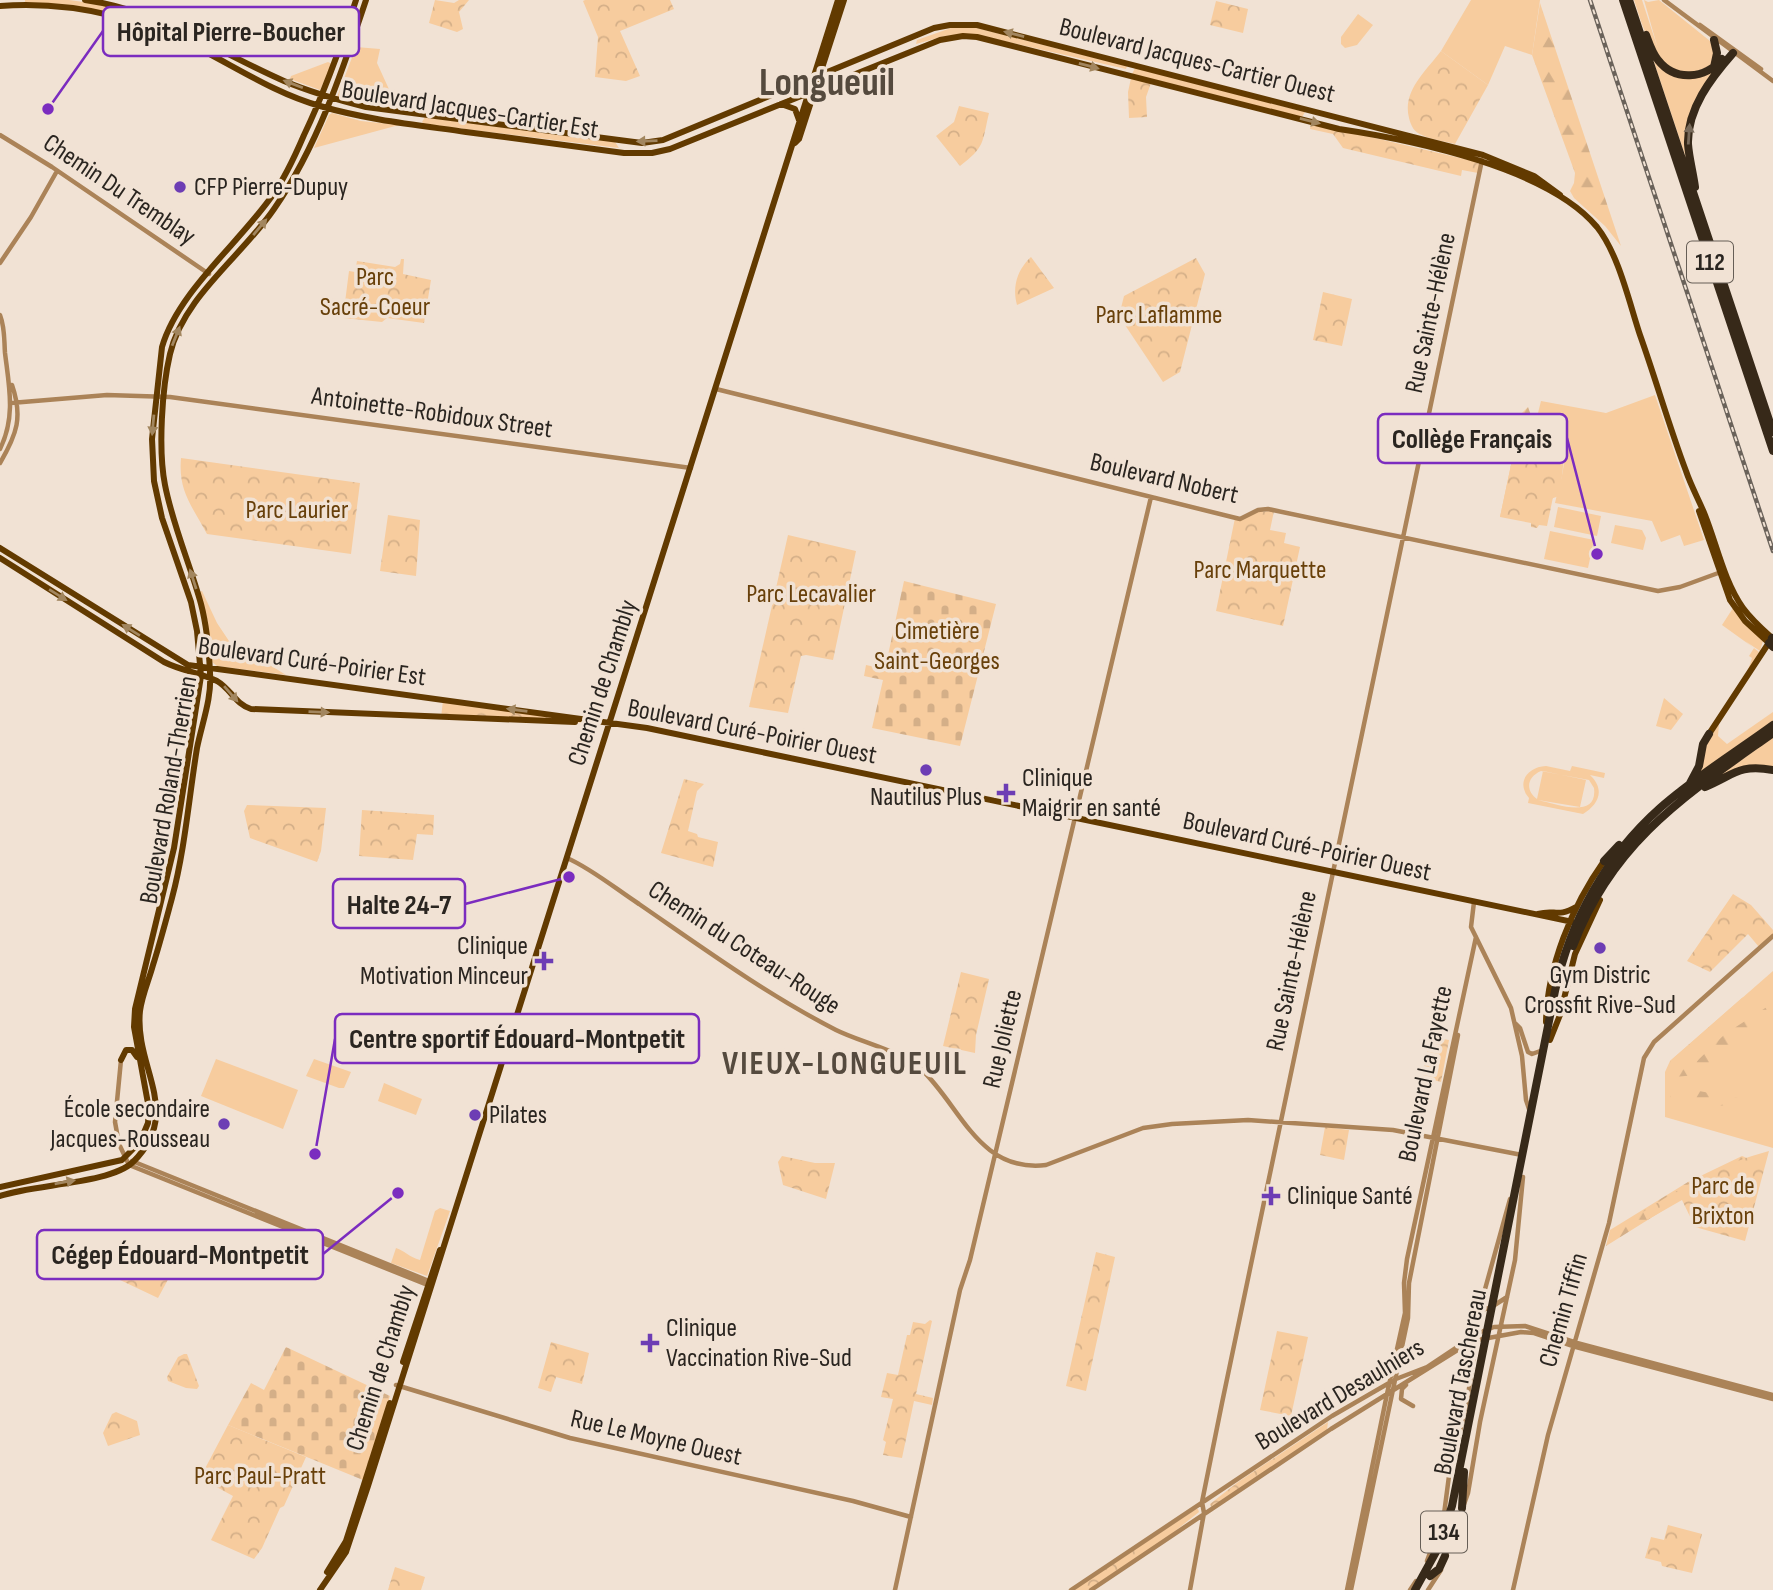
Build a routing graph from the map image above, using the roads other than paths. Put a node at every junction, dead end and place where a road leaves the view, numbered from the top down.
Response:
1 (85, 0) edge
2 (356, 0) edge
3 (366, 0) edge
4 (838, 0) edge
5 (844, 0) edge
6 (1620, 0) edge
7 (1630, 0) edge
8 (1664, 0) edge
9 (17, 3) edge
10 (0, 6) edge
11 (1687, 17) junction
12 (1714, 40) junction
13 (1732, 50) junction
14 (1714, 67) junction
15 (821, 73) junction
16 (1773, 80) edge
17 (812, 90) junction
18 (322, 95) junction
19 (331, 98) junction
20 (779, 104) junction
21 (318, 106) junction
22 (327, 108) junction
23 (799, 124) junction
24 (0, 135) edge
25 (794, 145) junction
26 (1483, 158) junction
27 (57, 171) junction
28 (1697, 204) junction
29 (0, 263) edge
30 (208, 274) junction
31 (215, 279) junction
32 (0, 315) edge
33 (10, 380) junction
34 (716, 389) junction
35 (155, 396) junction
36 (165, 396) junction
37 (18, 402) junction
38 (10, 403) junction
39 (1773, 432) edge
40 (0, 449) edge
41 (1773, 452) edge
42 (0, 463) edge
43 (691, 468) junction
44 (1151, 497) junction
45 (1403, 538) junction
46 (0, 548) edge
47 (0, 558) edge
48 (1723, 572) junction
49 (1772, 642) edge
50 (210, 669) junction
51 (200, 672) junction
52 (210, 678) junction
53 (591, 723) junction
54 (609, 723) junction
55 (1773, 725) edge
56 (1773, 733) edge
57 (1709, 734) joint
58 (605, 739) junction
59 (1773, 771) edge
60 (1691, 789) junction
61 (1075, 817) junction
62 (1639, 833) junction
63 (567, 859) junction
64 (1604, 861) joint
65 (1333, 872) junction
66 (1618, 872) joint
67 (1474, 902) junction
68 (1582, 912) junction
69 (1535, 915) junction
70 (1571, 922) junction
71 (1587, 925) junction
72 (1575, 933) junction
73 (1773, 936) edge
74 (1477, 939) junction
75 (1515, 1024) junction
76 (1548, 1040) junction
77 (1543, 1050) junction
78 (121, 1060) joint
79 (140, 1061) junction
80 (952, 1107) junction
81 (944, 1109) dead end
82 (1531, 1112) junction
83 (1280, 1121) junction
84 (1435, 1138) junction
85 (995, 1154) junction
86 (1522, 1156) junction
87 (125, 1157) junction
88 (131, 1163) junction
89 (1523, 1177) junction
90 (1516, 1185) junction
91 (0, 1187) edge
92 (0, 1196) edge
93 (429, 1284) junction
94 (1499, 1286) junction
95 (1508, 1296) junction
96 (1480, 1310) junction
97 (1502, 1325) junction
98 (1500, 1336) junction
99 (1476, 1337) junction
100 (1574, 1344) junction
101 (1464, 1347) junction
102 (1474, 1352) junction
103 (1398, 1366) junction
104 (1407, 1374) junction
105 (1396, 1379) junction
106 (1410, 1380) junction
107 (1389, 1382) junction
108 (398, 1385) junction
109 (1393, 1390) junction
110 (1387, 1394) junction
111 (1773, 1397) edge
112 (1377, 1400) junction
113 (1385, 1405) junction
114 (1413, 1406) dead end
115 (1462, 1470) junction
116 (1202, 1503) junction
117 (1462, 1508) junction
118 (1204, 1513) junction
119 (1444, 1514) junction
120 (911, 1517) junction
121 (1445, 1556) junction
122 (1430, 1576) junction
123 (317, 1590) edge
124 (895, 1590) edge
125 (1071, 1590) edge
126 (1090, 1590) edge
127 (1190, 1590) edge
128 (1349, 1590) edge
129 (1410, 1590) edge
130 (1415, 1590) edge
131 (1422, 1590) edge
132 (1428, 1590) edge
133 (1513, 1590) edge

18 -> 1 main road, Boulevard Jacques-Cartier Est
2 - 18 main road, Boulevard Roland-Therrien
3 - 19 main road, Boulevard Roland-Therrien
4 - 15 main road, Chemin de Chambly
5 - 15 main road, Chemin de Chambly
6 - 41 highway, 112
7 - 14 highway
7 - 28 highway, 112
8 - 11 street
9 - 10 main road, Boulevard Jacques-Cartier Est
9 - 21 main road, Boulevard Jacques-Cartier Est
11 - 12 street
11 - 13 street
12 - 13 street
12 - 14 highway
13 - 14 highway
13 - 16 street
28 -> 13 highway
15 - 17 main road, Chemin de Chambly
15 -> 19 main road, Boulevard Jacques-Cartier Est
26 -> 15 main road, Boulevard Jacques-Cartier Ouest
17 - 20 main road, Boulevard Jacques-Cartier Est
17 - 23 main road, Chemin de Chambly
17 - 25 main road, Chemin de Chambly
17 -> 26 main road, Boulevard Jacques-Cartier Ouest
18 - 19 main road, Boulevard Jacques-Cartier Est
18 - 21 main road, Boulevard Roland-Therrien
19 - 22 main road, Boulevard Roland-Therrien
20 - 22 main road, Boulevard Jacques-Cartier Est
20 - 23 main road
21 - 22 main road, Boulevard Jacques-Cartier Est
21 - 30 main road, Boulevard Roland-Therrien
31 -> 22 main road, Boulevard Roland-Therrien
23 - 25 main road, Chemin de Chambly
24 - 27 street, Chemin Du Tremblay
25 - 34 main road, Chemin de Chambly
26 - 45 street, Rue Sainte-Hélène
26 - 48 main road, Boulevard Jacques-Cartier Ouest
27 - 29 street
27 - 30 street, Chemin Du Tremblay
28 - 39 highway, 112
30 - 31 street, Chemin Du Tremblay
30 - 35 main road, Boulevard Roland-Therrien
36 -> 31 main road, Boulevard Roland-Therrien
32 - 33 street
33 - 37 street
33 - 38 street
34 - 43 main road, Chemin de Chambly
34 - 44 street, Boulevard Nobert
35 - 36 street, Antoinette-Robidoux Street
35 - 37 street, Antoinette-Robidoux Street
35 -> 51 main road, Boulevard Roland-Therrien
36 - 43 street, Antoinette-Robidoux Street
50 -> 36 main road, Boulevard Roland-Therrien
37 - 38 street, Antoinette-Robidoux Street
37 - 42 street
38 - 40 street
43 - 54 main road, Chemin de Chambly
44 - 45 street, Boulevard Nobert
44 - 61 street, Rue Joliette
45 - 48 street, Boulevard Nobert
45 - 65 street, Rue Sainte-Hélène
51 -> 46 main road, Boulevard Curé-Poirier Est
47 -> 51 main road, Boulevard Curé-Poirier Est
48 - 49 main road, Boulevard Jacques-Cartier Ouest
49 - 57 main road
50 - 51 main road, Boulevard Curé-Poirier Est
50 - 52 main road, Boulevard Roland-Therrien
54 -> 50 main road, Boulevard Curé-Poirier Est
51 - 52 main road, Boulevard Curé-Poirier Est
51 - 79 main road, Boulevard Roland-Therrien
52 -> 53 main road
52 - 88 main road, Boulevard Roland-Therrien
53 - 54 main road
53 - 58 main road
54 - 58 main road, Chemin de Chambly
54 - 61 main road, Boulevard Curé-Poirier Ouest
55 - 60 highway, Boulevard Taschereau / 134
56 - 60 highway, Boulevard Taschereau / 134
57 - 60 highway
58 - 63 main road, Chemin de Chambly
59 - 60 highway
60 - 62 highway, Boulevard Taschereau / 134
61 - 65 main road, Boulevard Curé-Poirier Ouest
61 - 85 street, Rue Joliette
62 - 64 highway
62 - 66 highway
62 - 68 highway, Boulevard Taschereau / 134
63 - 80 street, Chemin du Coteau-Rouge
63 - 93 main road, Chemin de Chambly
64 - 68 main road, Boulevard Taschereau
65 - 67 main road, Boulevard Curé-Poirier Ouest
65 - 83 street, Rue Sainte-Hélène
66 - 68 main road, Boulevard Taschereau
67 - 69 main road, Boulevard Curé-Poirier Ouest
67 - 74 street
68 - 69 main road
68 - 70 main road, Boulevard Taschereau
68 - 71 main road, Boulevard Taschereau
68 - 72 highway, Boulevard Taschereau / 134
69 - 70 main road, Boulevard Curé-Poirier Ouest
70 - 71 main road, Boulevard Curé-Poirier Ouest
70 - 72 main road, Boulevard Taschereau
71 - 72 main road, Boulevard Taschereau
72 - 76 highway, Boulevard Taschereau / 134
73 - 100 street, Chemin Tiffin
74 - 75 street
74 - 84 street, Boulevard La Fayette
75 - 77 street
75 - 82 street
76 - 77 highway, Boulevard Taschereau / 134
76 - 89 highway, Boulevard Taschereau / 134
77 - 82 highway, Boulevard Taschereau / 134
78 - 79 main road
78 - 87 street
79 - 87 main road, Boulevard Roland-Therrien
80 - 81 street
80 - 85 street, Chemin du Coteau-Rouge
82 - 86 highway, Boulevard Taschereau / 134
83 - 84 street, Chemin du Coteau-Rouge
83 - 85 street, Chemin du Coteau-Rouge
83 - 116 street, Rue Sainte-Hélène
84 - 86 street, Chemin du Coteau-Rouge
84 - 103 street, Boulevard La Fayette
84 - 107 street, Boulevard La Fayette
85 - 120 street, Rue Joliette
86 - 90 highway, Boulevard Taschereau / 134
87 - 88 street
87 - 91 main road
92 -> 88 main road
88 - 93 street
89 - 94 highway, Boulevard Taschereau / 134
89 - 95 street, Boulevard Taschereau
90 - 94 highway, Boulevard Taschereau / 134
90 - 96 street, Boulevard Taschereau
93 - 108 main road, Chemin de Chambly
94 - 115 highway, Boulevard Taschereau / 134
95 - 96 street
95 - 97 street, Boulevard Taschereau
96 - 99 street, Boulevard Taschereau
97 - 98 street, Boulevard Taschereau
97 - 99 street, Boulevard Desaulniers
97 - 100 street, Boulevard Desaulniers
98 - 99 street, Boulevard Desaulniers
98 - 100 street, Boulevard Desaulniers
98 - 117 street, Boulevard Taschereau
99 - 101 street, Boulevard Desaulniers
99 - 102 street, Boulevard Taschereau
99 - 104 street, Boulevard Desaulniers
100 - 111 street, Boulevard Desaulniers
100 - 133 street, Chemin Tiffin
101 - 102 street
101 - 106 street, Boulevard Desaulniers
102 - 119 street, Boulevard Taschereau
103 - 104 street
103 - 105 street, Boulevard La Fayette
104 - 105 street, Boulevard Desaulniers
105 - 107 street, Boulevard Desaulniers
105 - 109 street, Boulevard La Fayette
106 - 109 street, Boulevard Desaulniers
106 - 114 street
107 - 110 street, Boulevard La Fayette
107 - 116 street, Boulevard Desaulniers
108 - 120 street, Rue Le Moyne Ouest
108 - 123 main road, Chemin de Chambly
109 - 110 street, Boulevard Desaulniers
109 - 128 street, Boulevard La Fayette
110 - 112 street, Boulevard Desaulniers
110 - 113 street, Boulevard La Fayette
112 - 113 street
112 - 118 street, Boulevard Desaulniers
113 - 128 street, Boulevard La Fayette
115 - 117 highway
115 - 119 highway
115 - 122 highway, Boulevard Taschereau / 134
115 - 130 highway, Boulevard Taschereau / 134
116 - 118 street, Rue Sainte-Hélène
116 - 125 street, Boulevard Desaulniers
117 - 121 street, Boulevard Taschereau
118 - 126 street, Boulevard Desaulniers
118 - 127 street, Rue Sainte-Hélène
119 - 129 street, Boulevard Taschereau
120 - 124 street, Rue Joliette
121 - 122 highway
121 - 132 street, Boulevard Taschereau
122 - 131 highway, Boulevard Taschereau / 134

